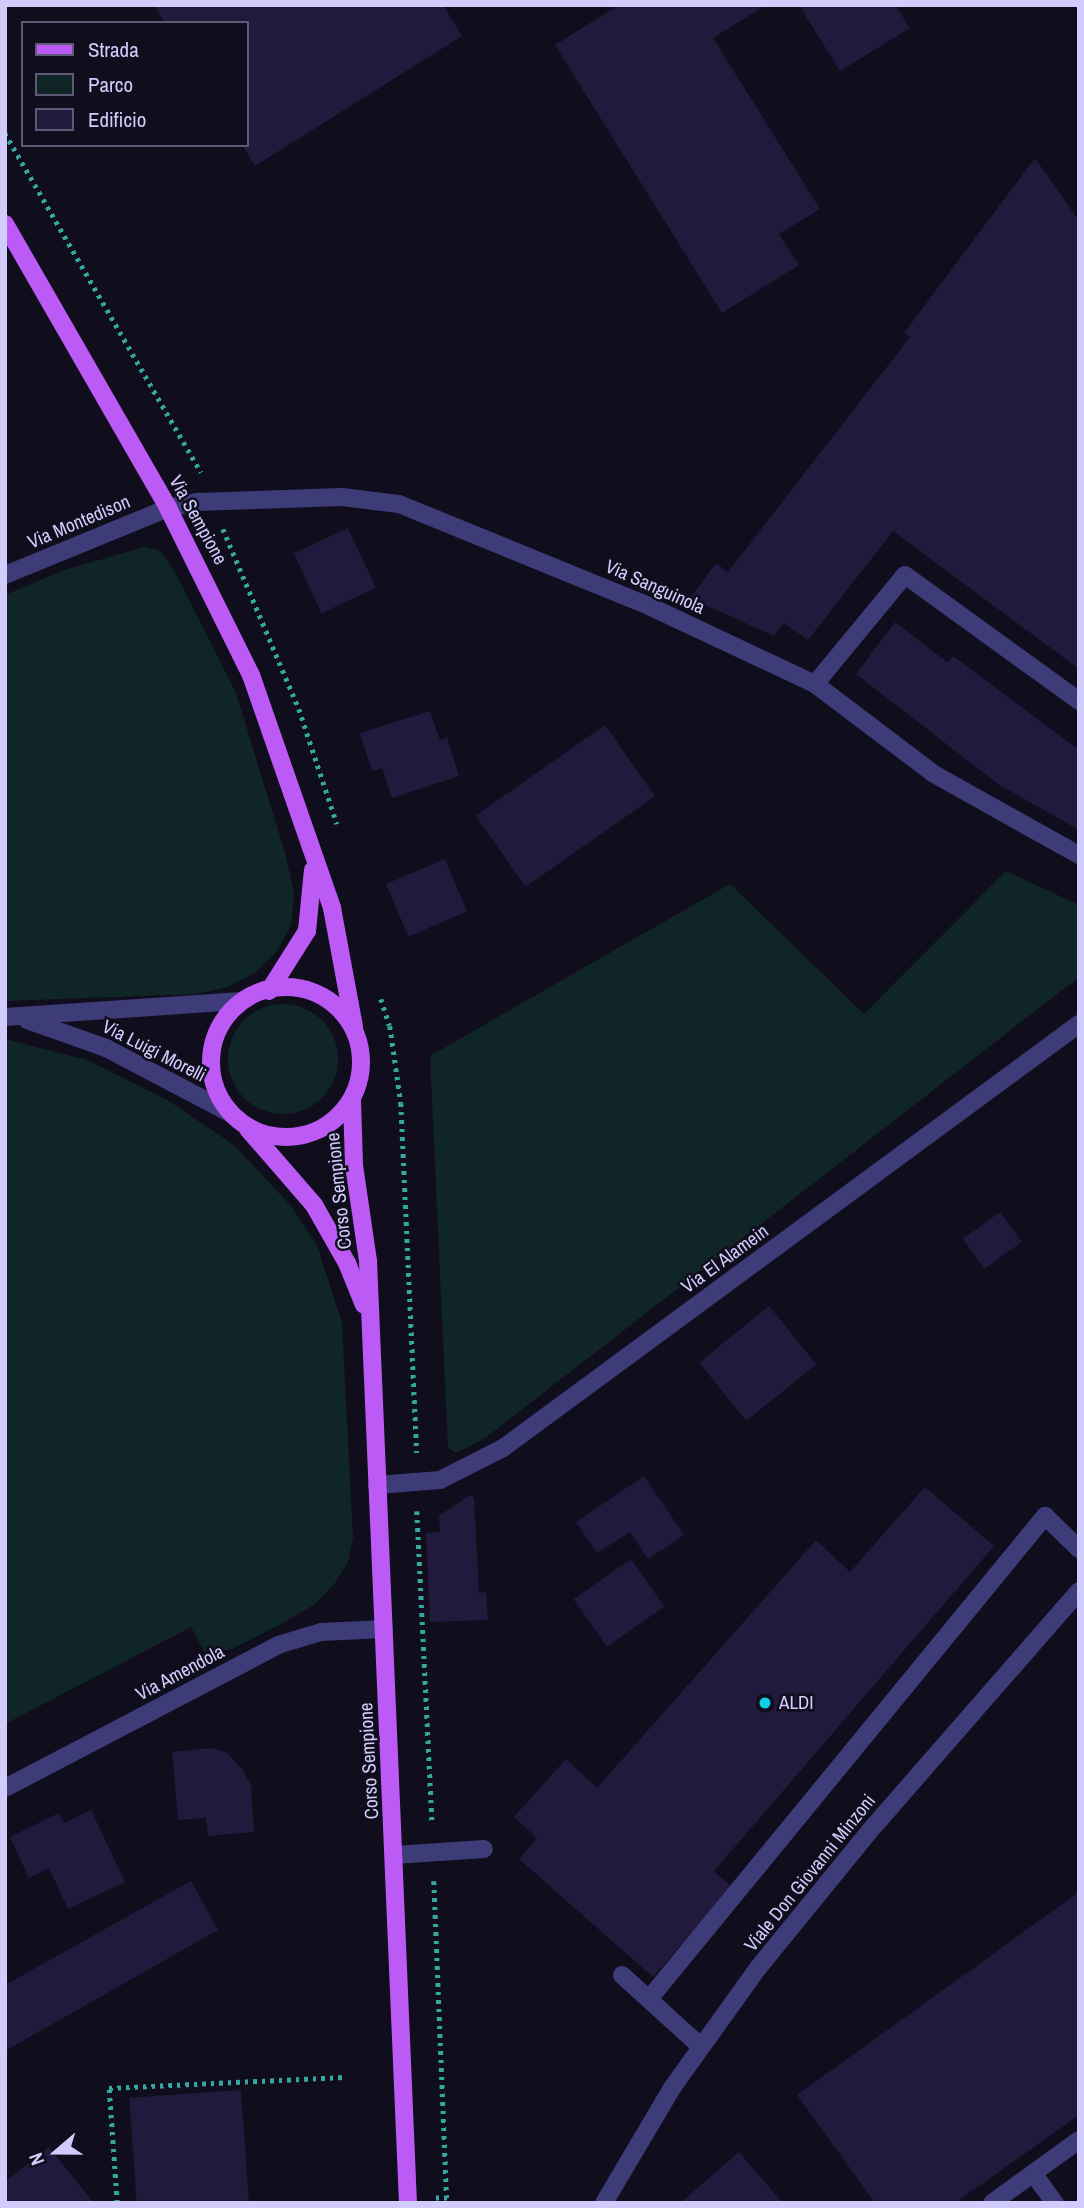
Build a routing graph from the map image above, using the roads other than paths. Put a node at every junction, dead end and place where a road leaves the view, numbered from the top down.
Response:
1 (5, 224) edge
2 (168, 508) junction
3 (5, 575) edge
4 (815, 684) junction
5 (1079, 701) edge
6 (1079, 855) edge
7 (313, 856) junction
8 (269, 991) junction
9 (241, 1001) junction
10 (11, 1017) edge
11 (1079, 1024) edge
12 (354, 1027) junction
13 (352, 1101) junction
14 (230, 1113) junction
15 (246, 1127) junction
16 (370, 1318) junction
17 (377, 1485) junction
18 (1079, 1549) edge
19 (1079, 1591) edge
20 (384, 1629) junction
21 (5, 1788) edge
22 (484, 1849) dead end
23 (394, 1855) junction
24 (622, 1975) dead end
25 (649, 1999) junction
26 (699, 2046) junction
27 (1079, 2140) edge
28 (1033, 2173) junction
29 (408, 2203) edge
30 (604, 2203) edge
31 (992, 2203) edge
32 (1055, 2203) edge

1 - 2 main road, Via Sempione
2 - 3 street, Via Montedison
2 - 4 street, Via Sanguinola
2 - 7 main road, Via Sempione
4 - 5 street
4 - 6 street, Via Sanguinola
7 - 8 main road, Via Sempione
7 - 12 main road, Via Sempione
8 - 9 main road
8 - 12 main road
9 - 10 street, Via Luigi Morelli
9 - 14 main road
10 - 14 street, Via Luigi Morelli
11 - 17 street, Via El Alamein
12 - 13 main road
13 - 15 main road
13 - 16 main road, Corso Sempione
14 - 15 main road
15 - 16 main road, Corso Sempione
16 - 17 main road, Corso Sempione
17 - 20 main road, Corso Sempione
18 - 25 street
19 - 26 street, Viale Don Giovanni Minzoni
20 - 21 street, Via Amendola
20 - 23 main road, Corso Sempione
22 - 23 street
23 - 29 main road, Corso Sempione
24 - 25 street
25 - 26 street
26 - 30 street, Viale Don Giovanni Minzoni
27 - 28 street
28 - 31 street
28 - 32 street

